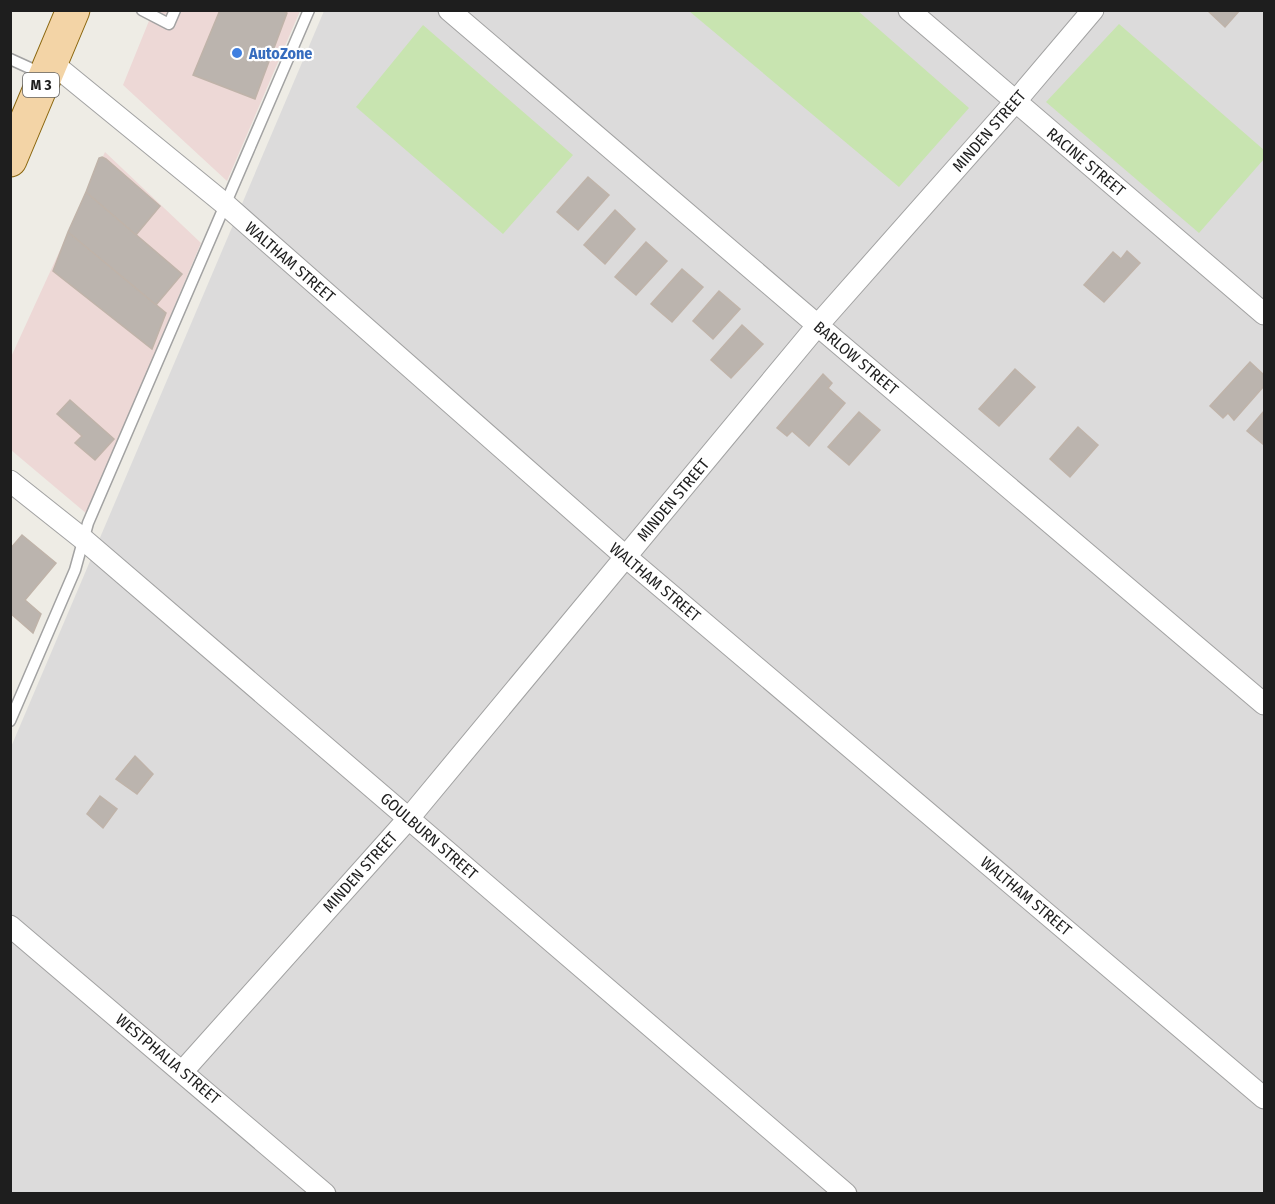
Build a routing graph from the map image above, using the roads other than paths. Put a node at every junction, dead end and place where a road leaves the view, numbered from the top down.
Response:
1 (73, 10) edge
2 (142, 10) edge
3 (175, 10) edge
4 (309, 10) edge
5 (449, 10) edge
6 (909, 10) edge
7 (1094, 10) edge
8 (10, 59) edge
9 (48, 68) junction
10 (1015, 102) junction
11 (10, 160) edge
12 (226, 205) junction
13 (1264, 314) edge
14 (817, 326) junction
15 (10, 481) edge
16 (83, 539) junction
17 (626, 557) junction
18 (1264, 704) edge
19 (10, 721) edge
20 (409, 818) junction
21 (10, 926) edge
22 (182, 1072) junction
23 (1264, 1098) edge
24 (325, 1194) edge
25 (846, 1194) edge

1 - 9 main road, M 3
2 - 3 lane
4 - 12 lane
5 - 14 street, BARLOW STREET
6 - 10 street, RACINE STREET
7 - 10 street, MINDEN STREET
8 - 9 lane
9 - 11 main road, M 3
9 - 12 street, WALTHAM STREET
10 - 13 street, RACINE STREET
10 - 14 street, MINDEN STREET
12 - 16 lane
12 - 17 street, WALTHAM STREET
14 - 17 street, MINDEN STREET
14 - 18 street, BARLOW STREET
15 - 16 street, GOULBURN STREET
16 - 19 lane
16 - 20 street, GOULBURN STREET
17 - 20 street, MINDEN STREET
17 - 23 street, WALTHAM STREET
20 - 22 street, MINDEN STREET
20 - 25 street, GOULBURN STREET
21 - 22 street, WESTPHALIA STREET
22 - 24 street, WESTPHALIA STREET

